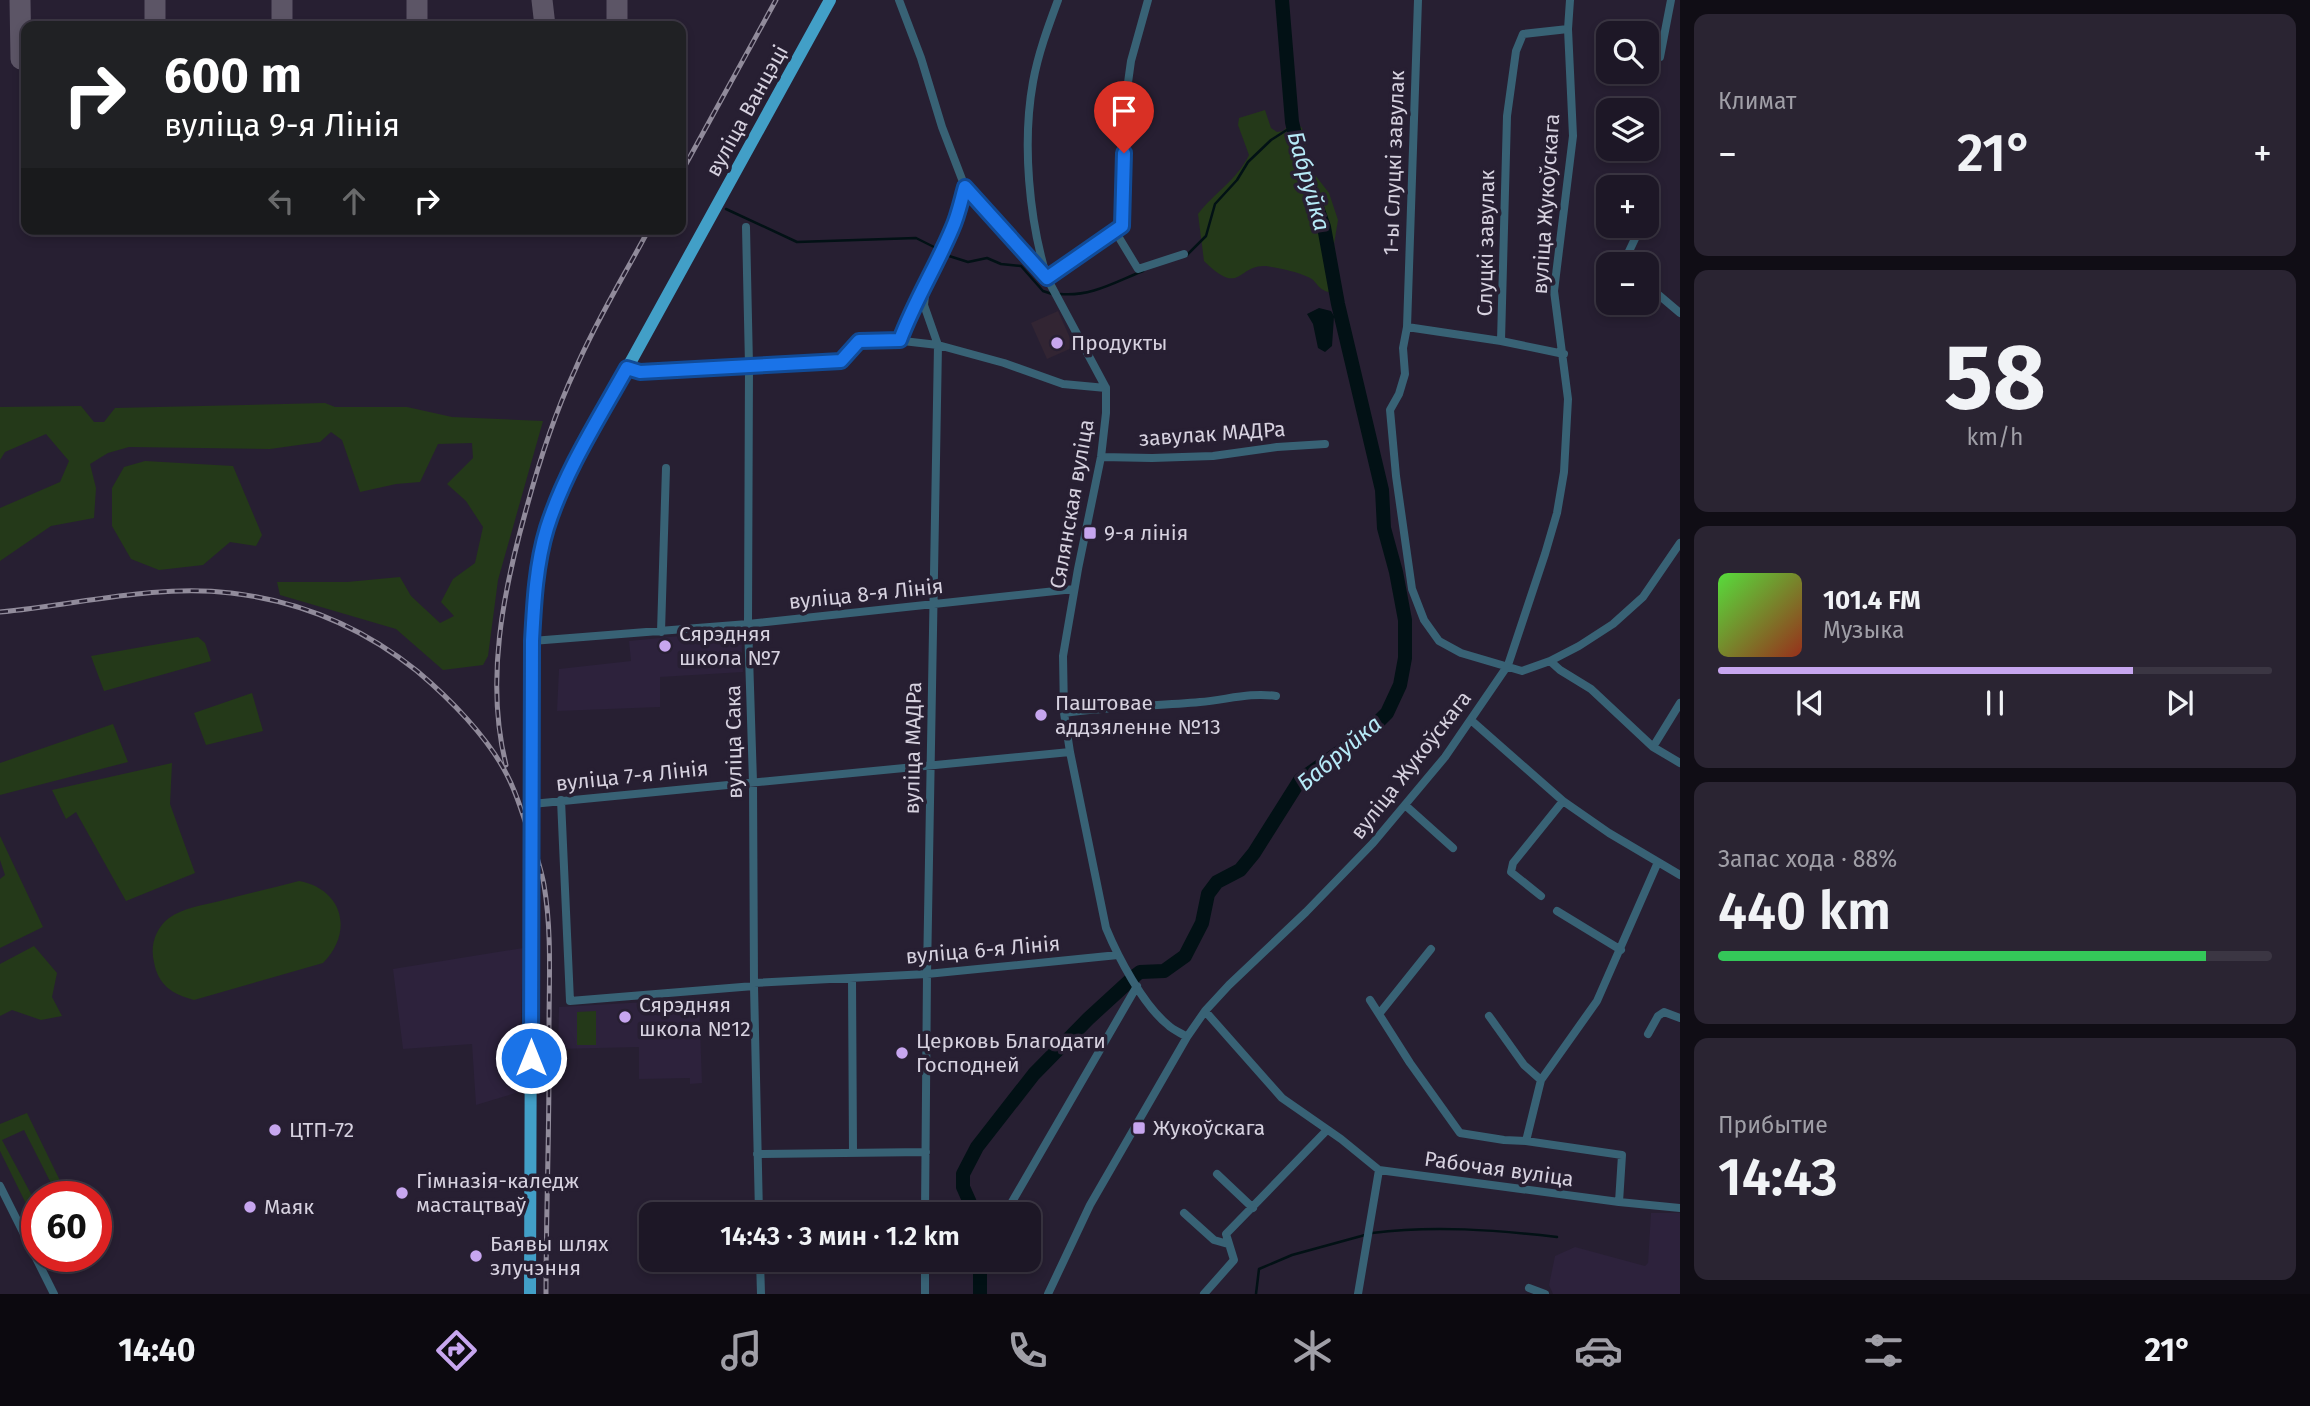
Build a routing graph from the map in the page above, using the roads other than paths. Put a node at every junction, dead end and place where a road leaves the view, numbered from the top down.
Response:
1 (830, 0) edge
2 (899, 0) edge
3 (1058, 0) edge
4 (1148, 0) edge
5 (1418, 0) edge
6 (1570, 0) edge
7 (1671, 0) edge
8 (1568, 29) junction
9 (1660, 57) dead end
10 (965, 187) junction
11 (746, 227) dead end
12 (1115, 231) junction
13 (1184, 254) dead end
14 (1047, 278) junction
15 (926, 285) junction
16 (1659, 295) edge
17 (1680, 313) edge
18 (1407, 327) junction
19 (900, 340) junction
20 (1502, 341) junction
21 (938, 345) junction
22 (1564, 354) junction
23 (749, 365) junction
24 (627, 368) junction
25 (1106, 388) junction
26 (1325, 444) dead end
27 (1101, 457) junction
28 (666, 468) dead end
29 (1680, 543) edge
30 (1074, 589) junction
31 (934, 603) junction
32 (748, 624) junction
33 (662, 632) junction
34 (532, 641) junction
35 (1550, 661) junction
36 (1508, 665) junction
37 (1276, 696) dead end
38 (1680, 703) edge
39 (1064, 713) junction
40 (1472, 721) junction
41 (1653, 747) junction
42 (1069, 752) junction
43 (1680, 763) edge
44 (930, 767) junction
45 (753, 782) junction
46 (562, 800) junction
47 (1563, 801) junction
48 (532, 804) junction
49 (1405, 805) junction
50 (1453, 848) dead end
51 (1658, 862) junction
52 (1680, 875) edge
53 (1541, 896) dead end
54 (1557, 911) dead end
55 (1431, 949) dead end
56 (1620, 950) junction
57 (1118, 955) junction
58 (927, 974) junction
59 (852, 978) junction
60 (754, 985) junction
61 (1138, 986) junction
62 (1370, 1000) dead end
63 (1205, 1012) junction
64 (1379, 1014) junction
65 (1489, 1016) dead end
66 (1680, 1018) edge
67 (1648, 1034) dead end
68 (1187, 1037) junction
69 (1541, 1080) junction
70 (1328, 1130) junction
71 (1526, 1141) junction
72 (853, 1152) junction
73 (926, 1152) junction
74 (757, 1154) junction
75 (1379, 1171) junction
76 (1217, 1174) dead end
77 (0, 1186) edge
78 (759, 1202) edge
79 (925, 1202) edge
80 (1012, 1202) edge
81 (1619, 1202) junction
82 (1252, 1208) junction
83 (1680, 1208) edge
84 (1184, 1213) dead end
85 (1228, 1244) junction
86 (760, 1272) edge
87 (925, 1272) edge
88 (1529, 1288) dead end
89 (54, 1294) edge
90 (530, 1294) edge
91 (761, 1294) edge
92 (925, 1294) edge
93 (1048, 1294) edge
94 (1204, 1294) edge
95 (1358, 1294) edge
96 (1545, 1294) edge

1 - 24 main road, вуліца Ванцэці
2 - 10 street
3 - 14 street
4 - 12 street
5 - 18 street, 1-ы Слуцкі завулак
6 - 8 street, вуліца Жукоўскага
7 - 9 street
8 - 20 street, Слуцкі завулак
8 - 22 street, вуліца Жукоўскага
10 - 14 street
10 - 15 street, вуліца МАДРа
11 - 23 street, вуліца Сака
12 - 13 street
12 - 14 street
14 - 25 street
15 - 19 street, вуліца МАДРа
15 - 21 street, вуліца МАДРа
16 - 17 street
18 - 20 street, Слуцкі завулак
18 - 36 street
19 - 21 street
19 - 23 street
20 - 22 street
21 - 25 street
21 - 31 street, вуліца МАДРа
22 - 36 street, вуліца Жукоўскага
23 - 24 street
23 - 32 street, вуліца Сака
24 - 34 main road, вуліца Ванцэці
25 - 27 street, Сялянская вуліца
26 - 27 street, завулак МАДРа
27 - 30 street, Сялянская вуліца
28 - 33 street
29 - 35 street
30 - 31 street, вуліца 8-я Лінія
30 - 39 street, Сялянская вуліца
31 - 32 street, вуліца 8-я Лінія
31 - 44 street, вуліца МАДРа
32 - 33 street, вуліца 8-я Лінія
32 - 45 street, вуліца Сака
33 - 34 street, вуліца 8-я Лінія
34 - 48 main road, вуліца Ванцэці
35 - 36 street
35 - 41 street
36 - 40 street, вуліца Жукоўскага
37 - 39 street
38 - 41 street
39 - 42 street, Сялянская вуліца
40 - 47 street
40 - 49 street, вуліца Жукоўскага
41 - 43 street
42 - 44 street, вуліца 7-я Лінія
42 - 57 street, Сялянская вуліца
44 - 45 street, вуліца 7-я Лінія
44 - 58 street, вуліца МАДРа
45 - 46 street, вуліца 7-я Лінія
45 - 60 street, вуліца Сака
46 - 48 street, вуліца 7-я Лінія
46 - 60 street, вуліца 6-я Лінія
47 - 51 street
47 - 53 street
48 - 90 main road, вуліца Ванцэці
49 - 50 street
49 - 63 street, вуліца Жукоўскага
51 - 52 street
51 - 56 street
54 - 56 street
55 - 64 street
56 - 69 street
57 - 58 street, вуліца 6-я Лінія
57 - 61 street, Сялянская вуліца
58 - 59 street, вуліца 6-я Лінія
58 - 73 street, вуліца МАДРа
59 - 60 street, вуліца 6-я Лінія
59 - 72 street
60 - 74 street, вуліца Сака
61 - 68 street, Сялянская вуліца
61 - 80 street
62 - 64 street
63 - 68 street, вуліца Жукоўскага
63 - 70 street
64 - 71 street
65 - 69 street
66 - 67 street
68 - 93 street, вуліца Жукоўскага
69 - 71 street
70 - 75 street
70 - 82 street
71 - 81 street
72 - 73 street
72 - 74 street
73 - 79 street, вуліца МАДРа
74 - 78 street, вуліца Сака
75 - 81 street, Рабочая вуліца
75 - 95 street
76 - 82 street
77 - 89 street
81 - 83 street, Рабочая вуліца
82 - 85 street
84 - 85 street
85 - 94 street
86 - 91 street
87 - 92 street
88 - 96 street

